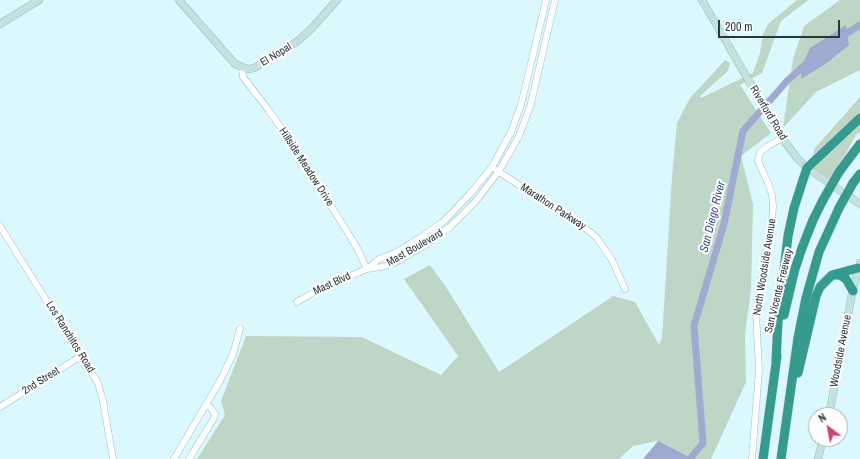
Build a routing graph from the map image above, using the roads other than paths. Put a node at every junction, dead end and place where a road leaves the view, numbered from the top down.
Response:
1 (39, 0) edge
2 (179, 0) edge
3 (337, 0) edge
4 (546, 0) edge
5 (555, 0) edge
6 (702, 0) edge
7 (0, 24) edge
8 (242, 67) junction
9 (860, 118) edge
10 (782, 138) junction
11 (860, 144) edge
12 (492, 167) junction
13 (807, 168) junction
14 (499, 171) junction
15 (860, 174) edge
16 (860, 204) edge
17 (0, 226) edge
18 (859, 266) edge
19 (367, 268) junction
20 (832, 275) junction
21 (625, 289) dead end
22 (853, 292) junction
23 (297, 302) dead end
24 (240, 329) dead end
25 (81, 356) junction
26 (776, 361) junction
27 (206, 405) junction
28 (0, 407) edge
29 (831, 407) edge
30 (788, 413) junction
31 (821, 447) edge
32 (113, 459) edge
33 (174, 459) edge
34 (189, 459) edge
35 (752, 459) edge
36 (763, 459) edge
37 (781, 459) edge
38 (818, 459) edge

1 - 7 main road
2 - 8 main road
3 - 8 main road, El Nopal
4 - 12 street, Mast Boulevard
5 - 14 street, Mast Boulevard
6 - 10 main road, Riverford Road
8 - 19 street, Hillside Meadow Drive
9 - 13 highway
10 - 13 main road, Riverford Road
10 - 35 street, North Woodside Avenue
11 - 26 highway, San Vicente Freeway, bridge
12 - 14 street, Marathon Parkway
12 - 19 street, Mast Boulevard
13 - 16 main road, Riverford Road
13 - 26 highway
14 - 19 street, Mast Boulevard
14 - 21 street, Marathon Parkway
15 - 30 highway, bridge
17 - 25 street, Los Ranchitos Road
18 - 20 highway
18 - 22 main road, Woodside Avenue
19 - 23 street, Mast Blvd
20 - 22 highway
20 - 30 highway
22 - 29 main road, Woodside Avenue
24 - 27 street
25 - 28 street, 2nd Street
25 - 32 street, Los Ranchitos Road
26 - 36 highway, San Vicente Freeway
27 - 33 street
27 - 34 street
30 - 37 highway
31 - 38 main road

